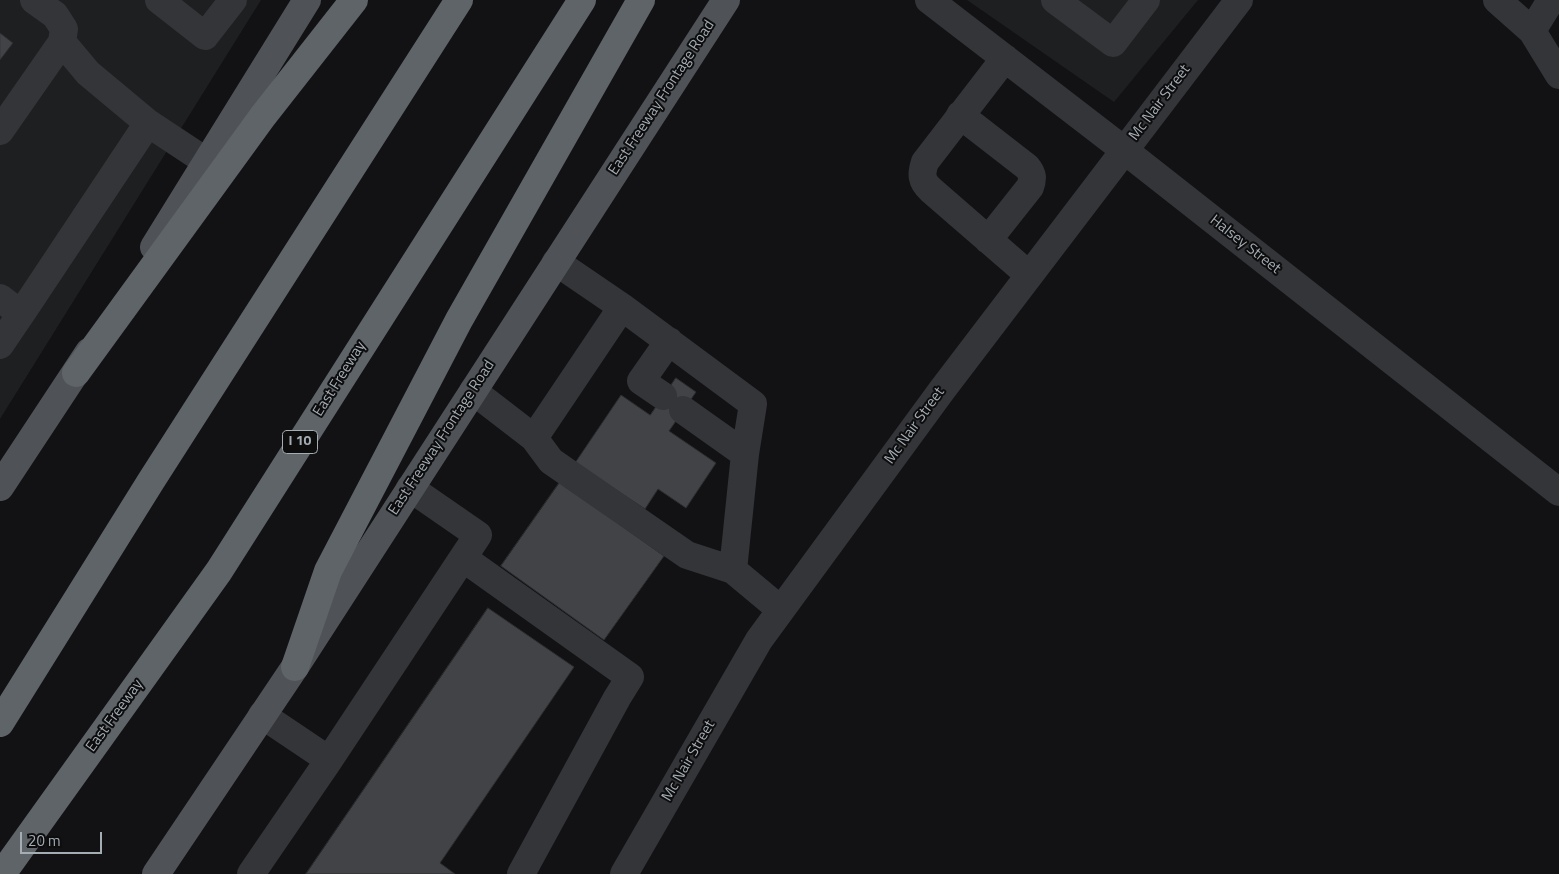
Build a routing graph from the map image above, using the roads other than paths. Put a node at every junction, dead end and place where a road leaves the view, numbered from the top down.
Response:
1 (34, 0) edge
2 (159, 0) edge
3 (233, 0) edge
4 (307, 0) edge
5 (354, 0) edge
6 (459, 0) edge
7 (582, 0) edge
8 (641, 0) edge
9 (726, 0) edge
10 (929, 0) edge
11 (1056, 0) edge
12 (1146, 0) edge
13 (1239, 0) edge
14 (1497, 0) edge
15 (1551, 0) edge
16 (1532, 31) junction
17 (62, 42) junction
18 (1005, 58) junction
19 (1559, 75) edge
20 (960, 115) junction
21 (148, 123) junction
22 (0, 131) edge
23 (1124, 150) junction
24 (207, 162) junction
25 (988, 240) junction
26 (556, 262) junction
27 (1029, 275) junction
28 (10, 306) edge
29 (622, 307) junction
30 (668, 341) junction
31 (0, 345) edge
32 (76, 373) junction
33 (473, 390) junction
34 (534, 438) junction
35 (744, 454) junction
36 (2, 481) edge
37 (410, 488) junction
38 (1559, 492) edge
39 (463, 558) junction
40 (733, 570) junction
41 (781, 610) junction
42 (294, 667) junction
43 (262, 715) junction
44 (0, 723) edge
45 (329, 760) junction
46 (2, 874) edge
47 (156, 874) edge
48 (251, 874) edge
49 (521, 874) edge
50 (624, 874) edge

1 - 17 street
2 - 3 street
4 - 24 main road
5 - 32 highway
6 - 44 highway
7 - 46 highway, East Freeway / I 10
8 - 42 highway
9 - 26 main road, East Freeway Frontage Road
10 - 18 street, Halsey Street
11 - 12 street
13 - 23 street, Mc Nair Street
14 - 16 street
15 - 16 street
16 - 19 street
17 - 21 street
17 - 22 street
18 - 20 street
18 - 23 street, Halsey Street
20 - 25 street
20 - 25 street
21 - 24 street
21 - 28 street
23 - 27 street, Mc Nair Street
23 - 38 street, Halsey Street
24 - 32 main road
25 - 27 street
26 - 29 street
26 - 33 main road, East Freeway Frontage Road
27 - 41 street, Mc Nair Street
28 - 31 street
29 - 30 street
29 - 34 street
30 - 35 street
30 - 35 street
32 - 36 main road
33 - 34 street
33 - 37 main road, East Freeway Frontage Road
34 - 40 street
35 - 40 street
37 - 39 street
37 - 42 main road, East Freeway Frontage Road
39 - 45 street
39 - 49 street
40 - 41 street
41 - 50 street, Mc Nair Street
42 - 43 main road, East Freeway Frontage Road
43 - 45 street
43 - 47 main road, East Freeway Frontage Road
45 - 48 street

